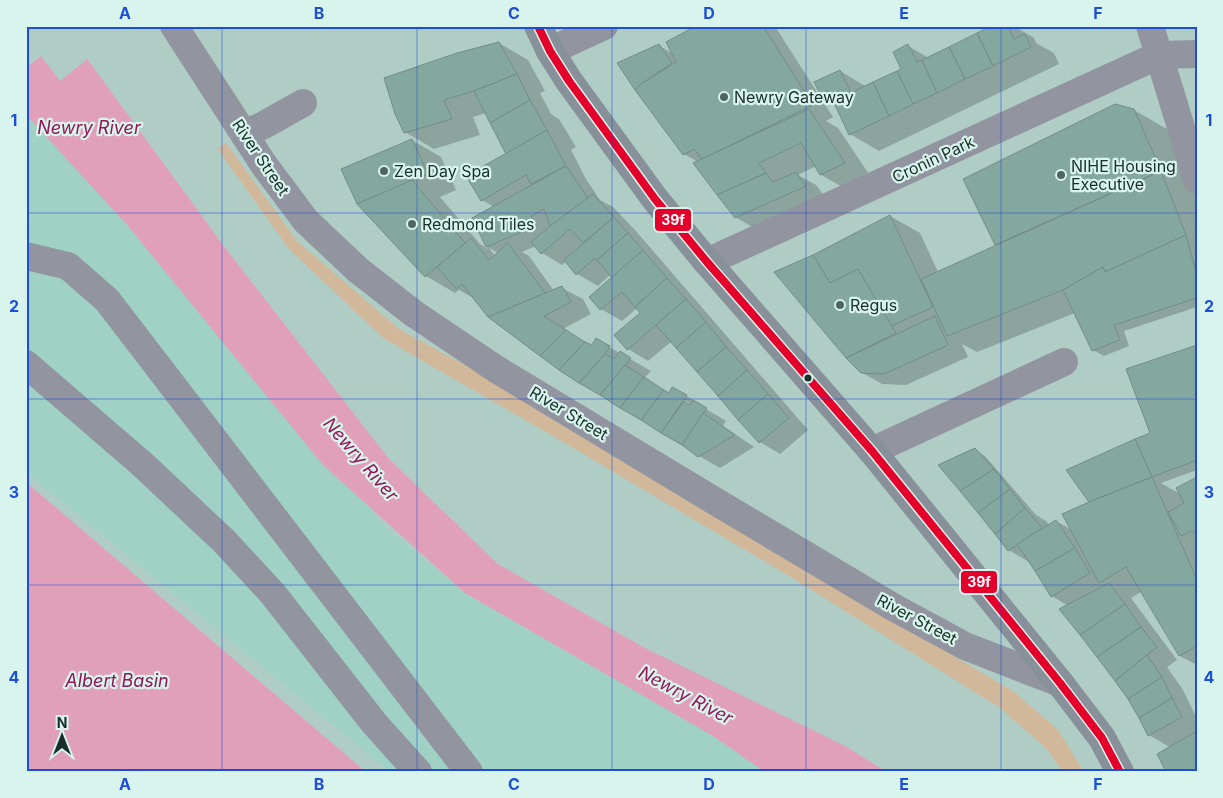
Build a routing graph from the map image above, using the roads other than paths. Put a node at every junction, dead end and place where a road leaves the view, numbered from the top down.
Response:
1 (174, 26) edge
2 (538, 26) edge
3 (604, 26) edge
4 (1150, 26) edge
5 (550, 51) junction
6 (1197, 54) edge
7 (1159, 55) junction
8 (303, 103) dead end
9 (244, 134) junction
10 (1197, 180) edge
11 (26, 256) edge
12 (706, 262) junction
13 (1064, 362) dead end
14 (26, 364) edge
15 (872, 451) junction
16 (1060, 683) junction
17 (418, 772) edge
18 (469, 772) edge
19 (1120, 772) edge

1 - 9 street, River Street
2 - 5 highway
3 - 5 street
4 - 7 street
5 - 12 highway
6 - 7 street
7 - 10 street
7 - 12 street, Cronin Park
8 - 9 street
9 - 16 street, River Street
11 - 18 street
12 - 15 highway
13 - 15 street
14 - 17 street
15 - 16 highway
16 - 19 highway

